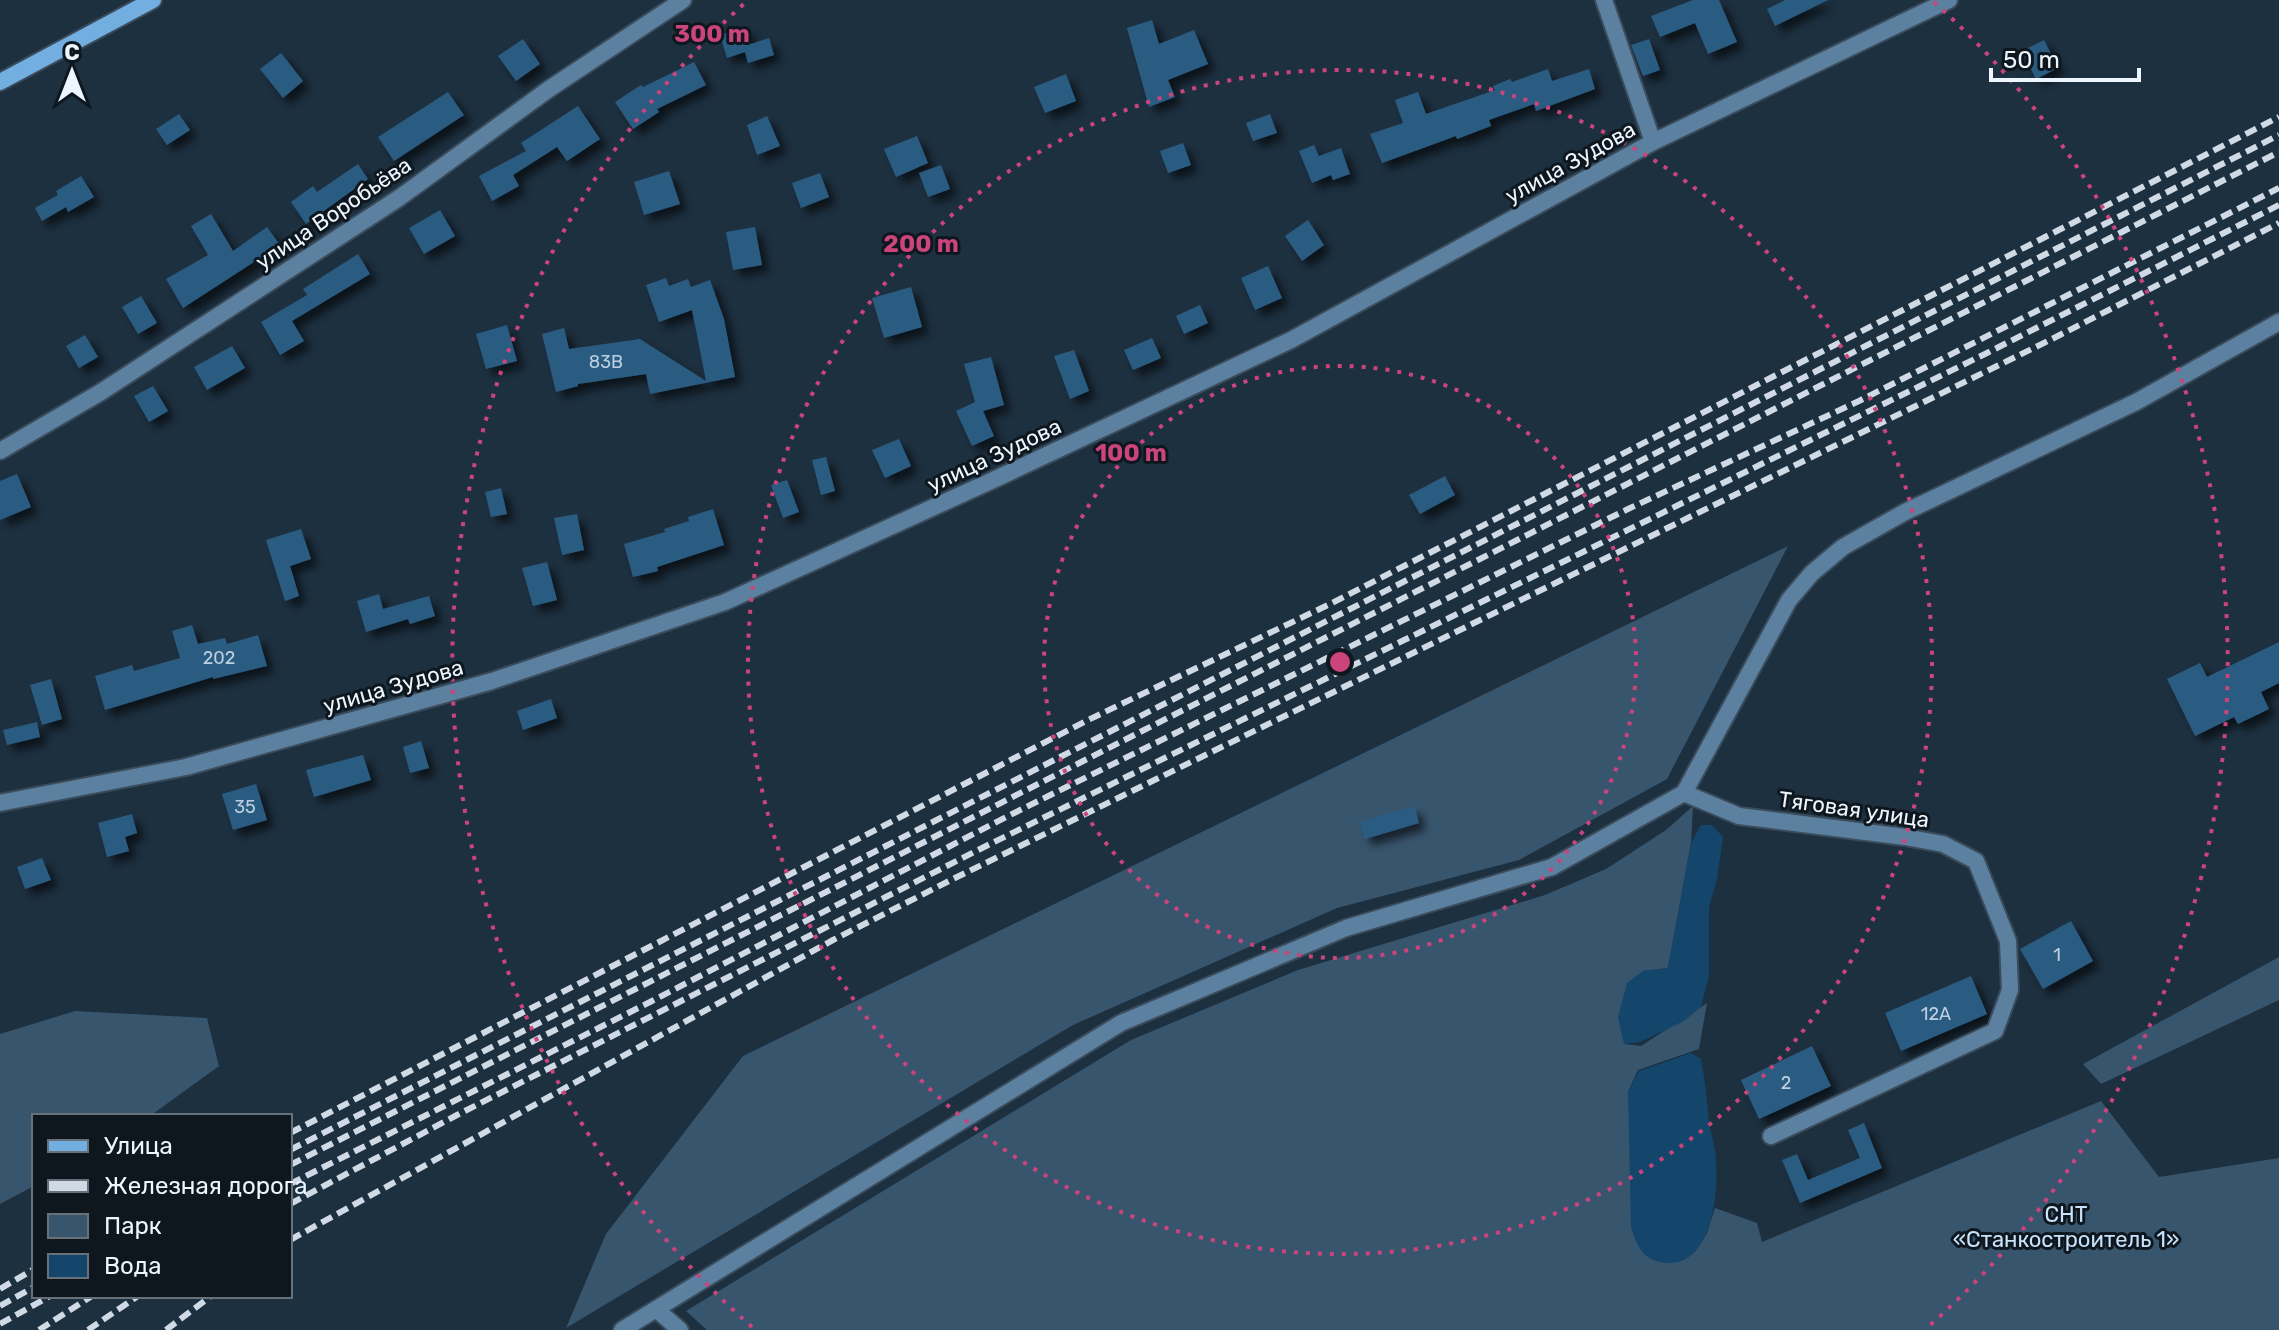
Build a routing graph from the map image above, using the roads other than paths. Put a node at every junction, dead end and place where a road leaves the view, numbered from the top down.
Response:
1 (683, 0) edge
2 (1604, 0) edge
3 (1949, 0) edge
4 (145, 2) edge
5 (0, 82) edge
6 (1653, 142) junction
7 (2279, 322) edge
8 (0, 451) edge
9 (1684, 793) junction
10 (0, 803) edge
11 (1771, 1136) dead end
12 (657, 1310) junction
13 (622, 1330) edge
14 (680, 1330) edge

1 - 8 street, улица Воробьёва
2 - 6 street
3 - 6 street, улица Зудова
4 - 5 street
6 - 10 street, улица Зудова
7 - 9 street
9 - 11 street, Тяговая улица
9 - 12 street
12 - 13 street
12 - 14 street

